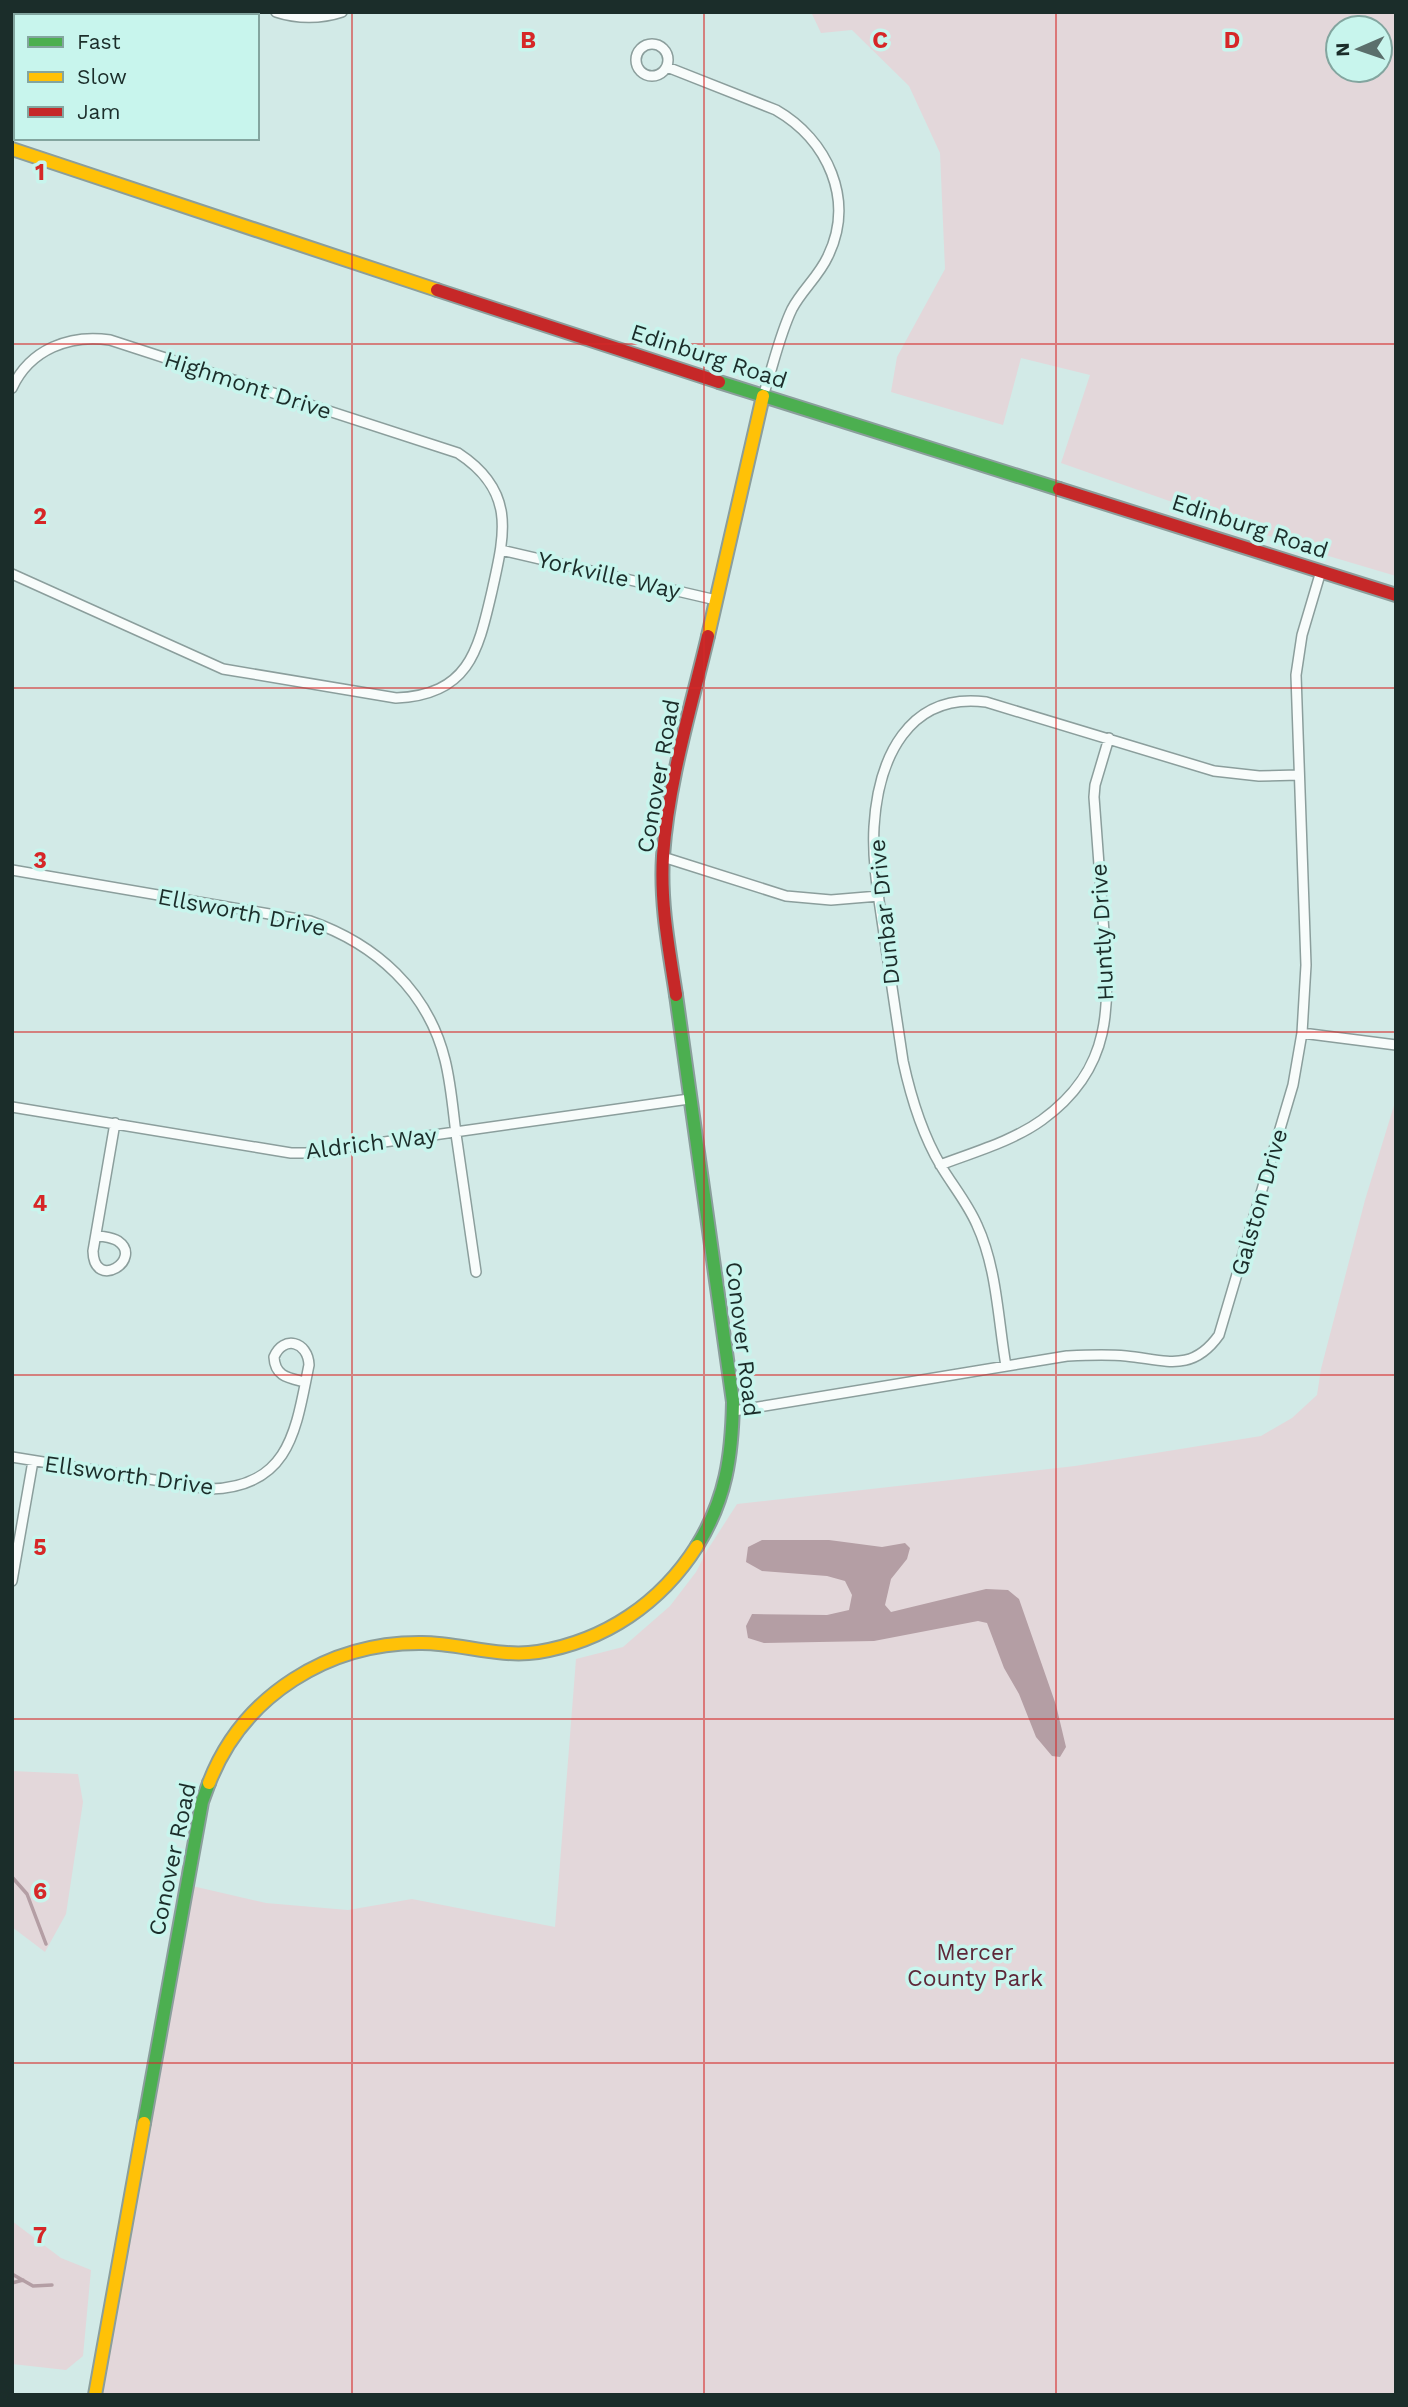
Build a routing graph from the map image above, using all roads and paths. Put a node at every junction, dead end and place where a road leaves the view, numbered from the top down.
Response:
1 (276, 12) edge
2 (342, 12) edge
3 (667, 67) dead end
4 (14, 148) edge
5 (12, 388) edge
6 (763, 396) junction
7 (501, 550) junction
8 (1321, 571) junction
9 (12, 574) edge
10 (1396, 595) edge
11 (716, 600) junction
12 (1109, 738) junction
13 (1299, 775) junction
14 (663, 857) junction
15 (12, 870) edge
16 (879, 896) junction
17 (1303, 1033) junction
18 (1396, 1045) edge
19 (689, 1099) junction
20 (12, 1107) edge
21 (115, 1123) junction
22 (456, 1132) junction
23 (940, 1166) junction
24 (96, 1235) junction
25 (476, 1272) dead end
26 (1006, 1366) junction
27 (305, 1382) junction
28 (734, 1411) junction
29 (12, 1457) edge
30 (33, 1461) junction
31 (12, 1581) edge
32 (95, 2395) edge

1 - 2 street
3 - 6 street
4 - 6 street, Edinburg Road
5 - 7 street, Highmont Drive
6 - 8 street, Edinburg Road
6 - 11 street, Conover Road
7 - 9 street
7 - 11 street, Yorkville Way
8 - 10 street, Edinburg Road
8 - 13 street, Galston Drive
11 - 14 street, Conover Road
12 - 13 street, Dunbar Drive
12 - 16 street, Dunbar Drive
12 - 23 street, Huntly Drive
13 - 17 street, Galston Drive
14 - 16 street
14 - 19 street, Conover Road
15 - 22 street, Ellsworth Drive
16 - 23 street, Dunbar Drive
17 - 18 street
17 - 26 street, Galston Drive
19 - 22 street, Aldrich Way
19 - 28 street, Conover Road
20 - 21 street, Aldrich Way
21 - 22 street, Aldrich Way
21 - 24 street
22 - 25 street, Ellsworth Drive
23 - 26 street, Dunbar Drive
24 - 24 street
26 - 28 street, Galston Drive
27 - 27 street, Ellsworth Drive
27 - 30 street, Ellsworth Drive
28 - 32 street, Conover Road
29 - 30 street, Ellsworth Drive
30 - 31 street

